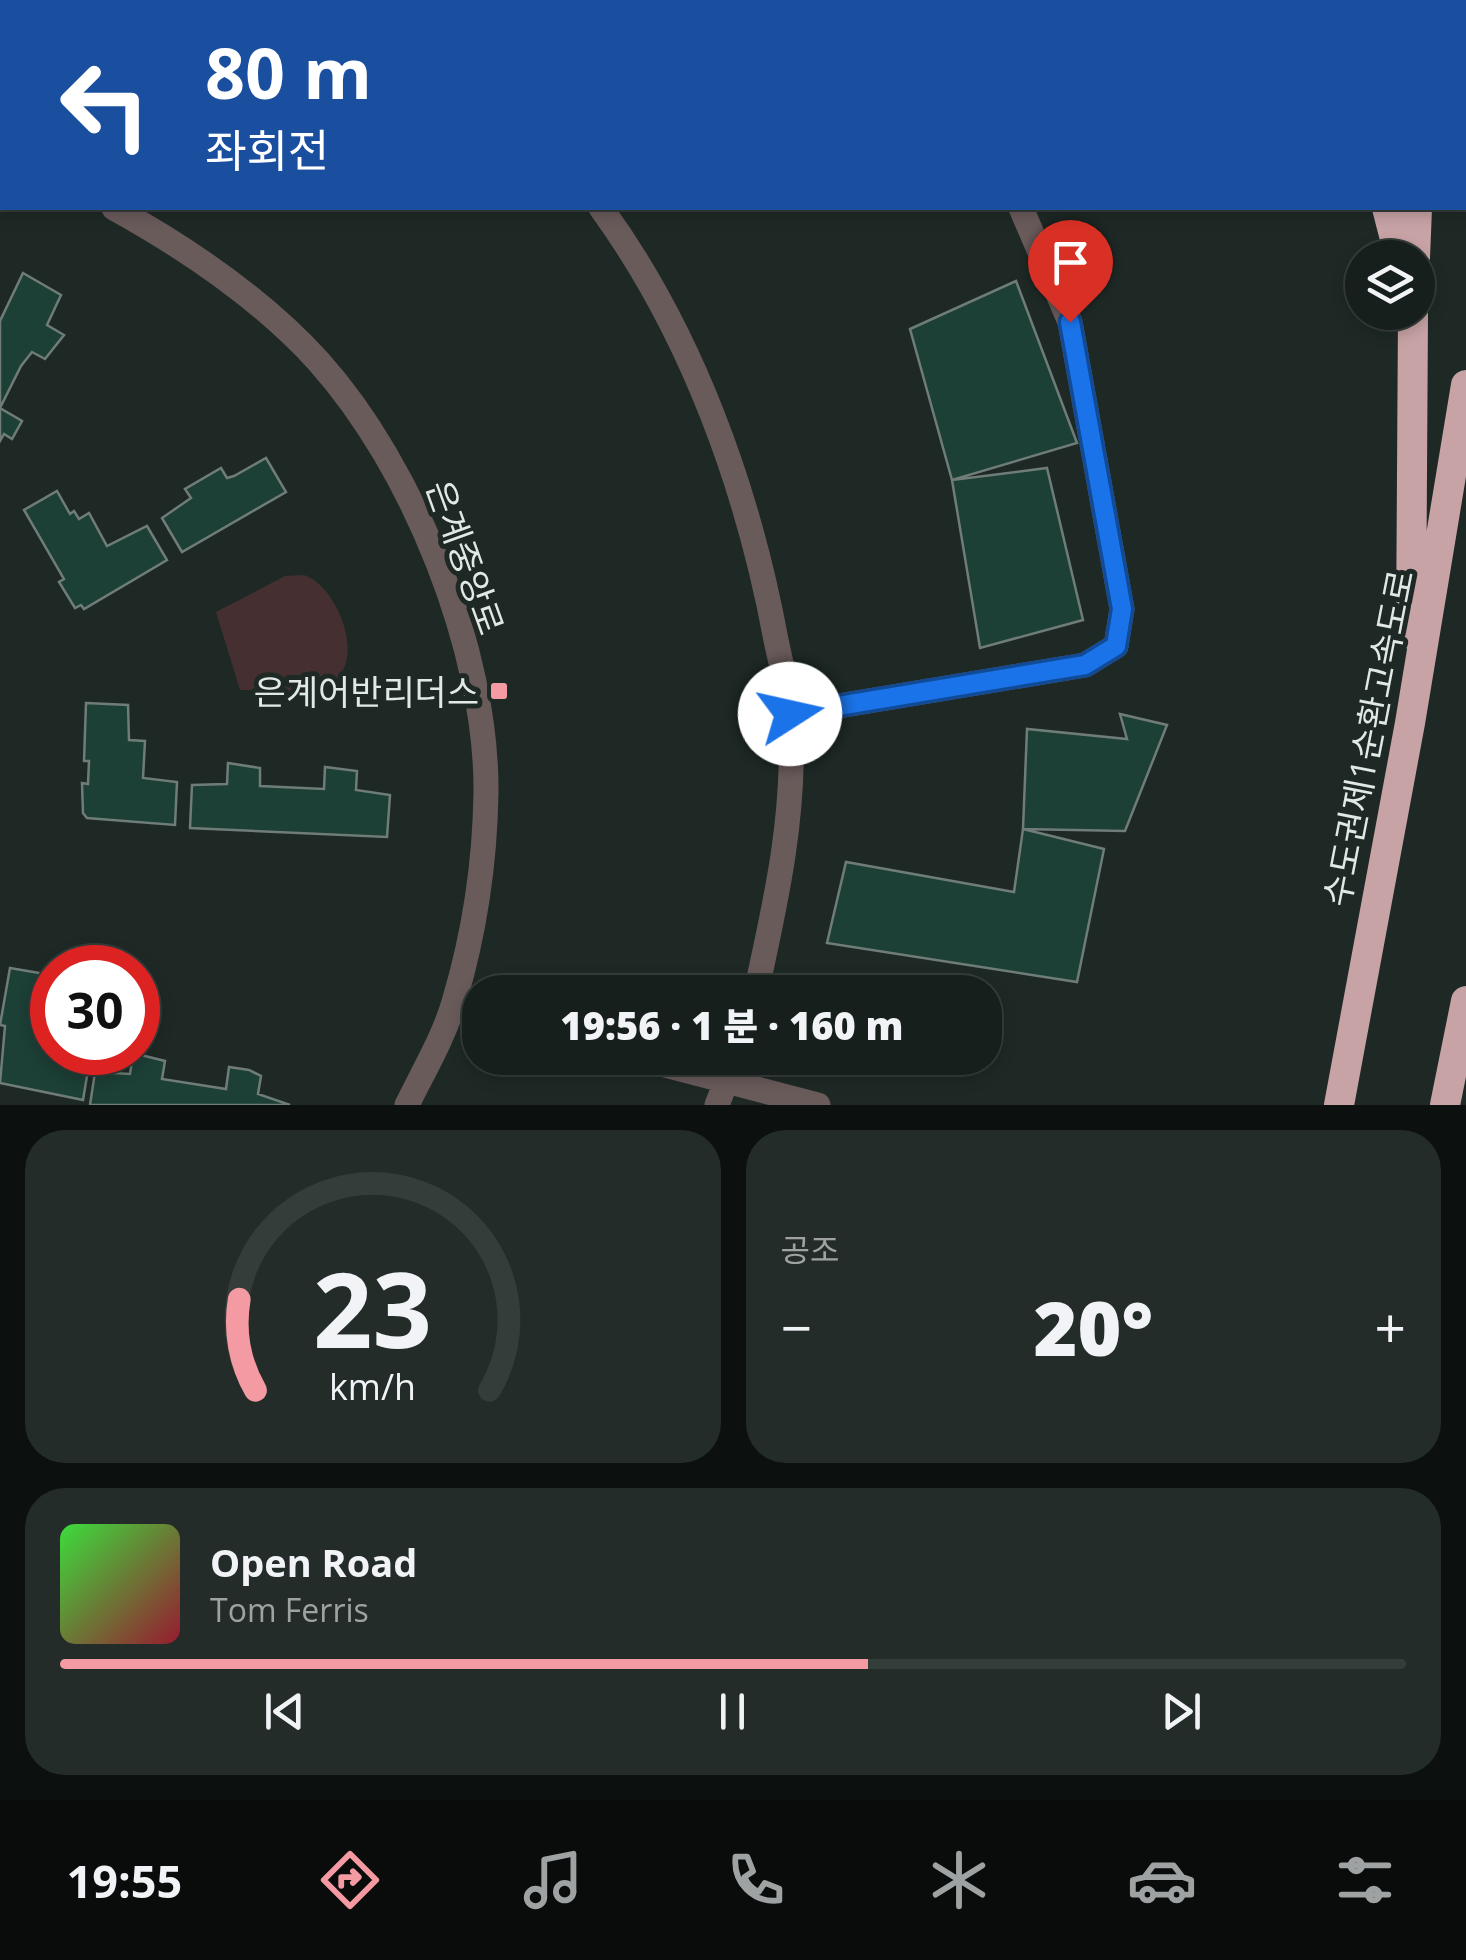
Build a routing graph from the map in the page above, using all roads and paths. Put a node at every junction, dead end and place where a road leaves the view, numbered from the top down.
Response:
1 (118, 210) edge
2 (602, 210) edge
3 (1022, 210) edge
4 (1388, 210) edge
5 (1416, 210) edge
6 (1395, 240) edge
7 (1415, 240) edge
8 (1413, 330) edge
9 (1466, 385) edge
10 (790, 714) junction
11 (1410, 723) junction
12 (760, 975) edge
13 (1466, 1001) edge
14 (454, 1004) junction
15 (462, 1006) edge
16 (677, 1075) edge
17 (721, 1094) edge
18 (407, 1105) edge
19 (818, 1105) edge
20 (1339, 1105) edge
21 (1445, 1105) edge

1 - 14 street, 은계중앙로
2 - 10 street
3 - 10 street
4 - 6 highway
5 - 7 highway
8 - 11 highway
9 - 11 highway, 수도권제1순환고속도로
10 - 12 street
11 - 20 highway, 수도권제1순환고속도로
13 - 21 highway
14 - 15 street
14 - 18 street, 은계중앙로
16 - 17 street
17 - 19 street

